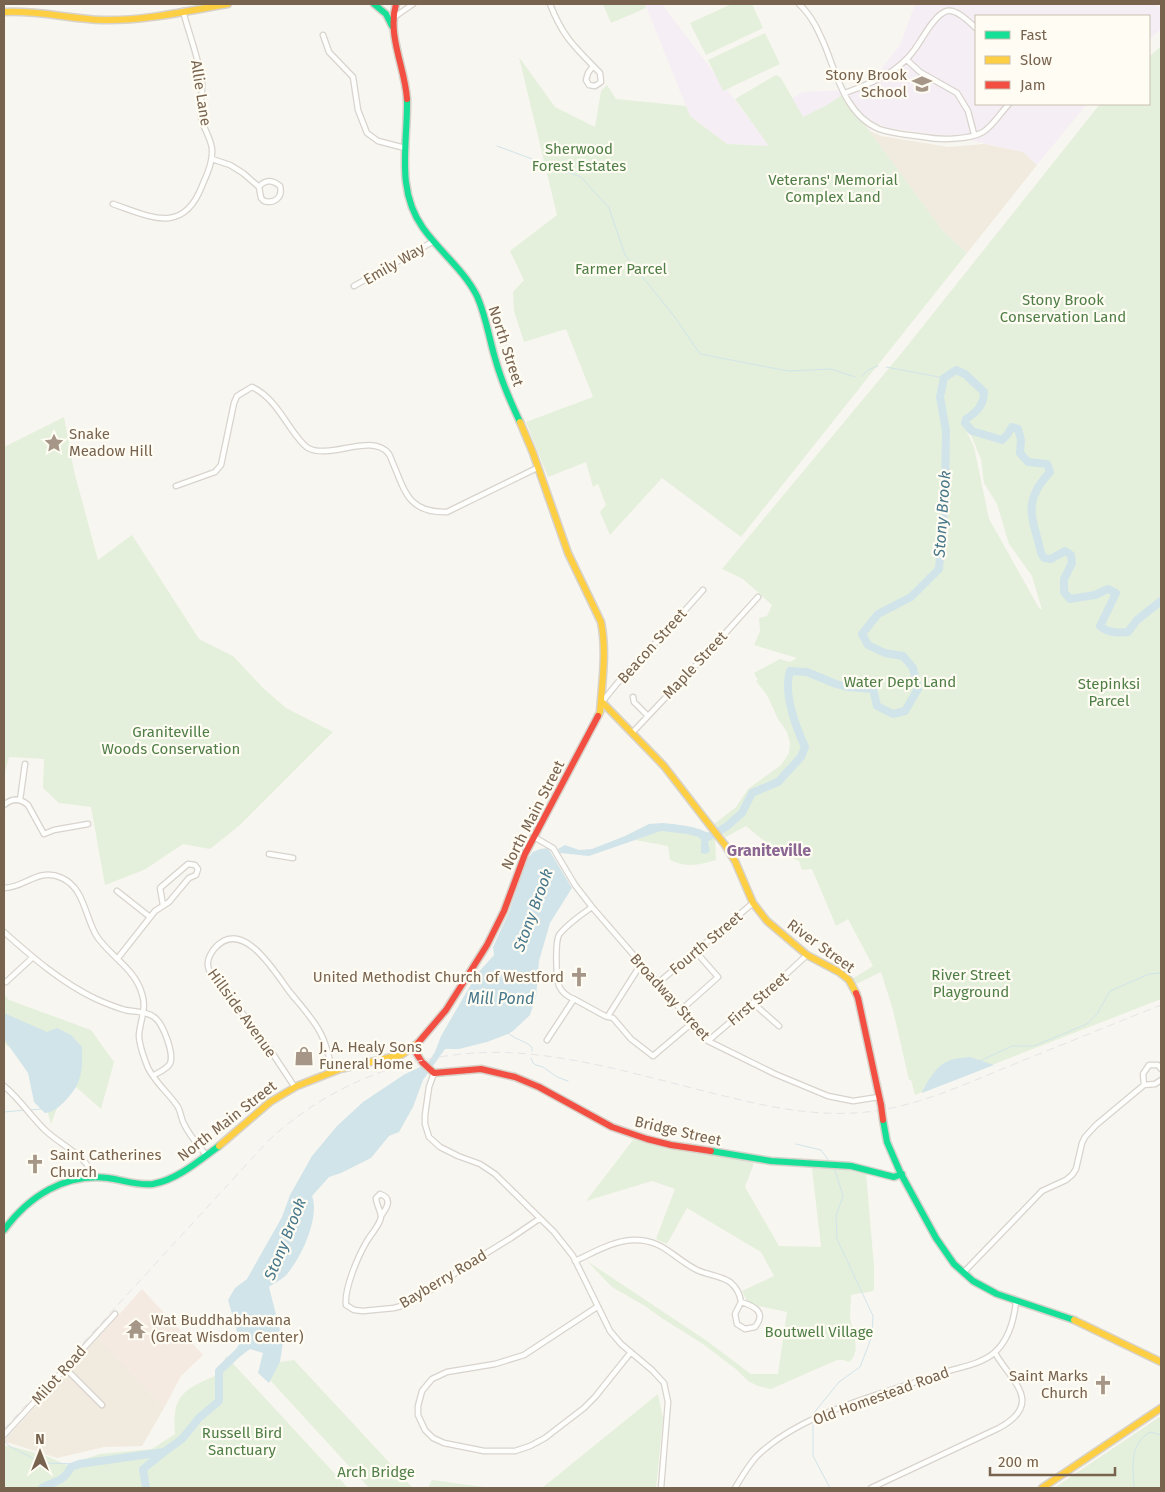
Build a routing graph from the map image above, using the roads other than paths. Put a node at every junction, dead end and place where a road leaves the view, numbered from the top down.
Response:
1 (228, 4) edge
2 (374, 4) edge
3 (396, 4) edge
4 (413, 4) edge
5 (550, 4) edge
6 (799, 4) edge
7 (4, 12) edge
8 (183, 12) junction
9 (393, 18) junction
10 (975, 27) edge
11 (394, 28) junction
12 (323, 35) dead end
13 (907, 60) junction
14 (593, 66) dead end
15 (845, 93) junction
16 (1008, 105) edge
17 (974, 134) junction
18 (405, 148) junction
19 (212, 159) junction
20 (259, 187) junction
21 (113, 204) dead end
22 (434, 241) junction
23 (354, 286) dead end
24 (538, 468) junction
25 (176, 486) dead end
26 (702, 590) dead end
27 (758, 597) dead end
28 (633, 697) dead end
29 (602, 702) junction
30 (648, 716) junction
31 (632, 733) junction
32 (26, 764) dead end
33 (20, 800) junction
34 (4, 805) edge
35 (88, 824) dead end
36 (534, 837) junction
37 (269, 854) dead end
38 (293, 858) dead end
39 (4, 888) edge
40 (116, 891) dead end
41 (753, 903) junction
42 (163, 905) junction
43 (592, 907) junction
44 (150, 917) junction
45 (4, 932) edge
46 (696, 952) junction
47 (806, 956) junction
48 (32, 958) junction
49 (118, 958) junction
50 (641, 964) junction
51 (6, 982) dead end
52 (658, 983) junction
53 (574, 998) junction
54 (753, 1003) junction
55 (681, 1010) junction
56 (144, 1013) junction
57 (608, 1016) junction
58 (692, 1023) junction
59 (779, 1026) dead end
60 (547, 1040) dead end
61 (708, 1041) junction
62 (413, 1048) junction
63 (1161, 1069) edge
64 (333, 1071) junction
65 (432, 1072) junction
66 (153, 1076) junction
67 (1161, 1080) edge
68 (1144, 1085) junction
69 (4, 1086) edge
70 (294, 1086) junction
71 (879, 1097) junction
72 (206, 1155) junction
73 (902, 1174) junction
74 (94, 1176) junction
75 (381, 1216) junction
76 (540, 1218) junction
77 (4, 1230) edge
78 (575, 1261) junction
79 (963, 1273) junction
80 (741, 1302) junction
81 (1016, 1302) junction
82 (597, 1307) junction
83 (115, 1314) dead end
84 (631, 1352) junction
85 (995, 1353) junction
86 (1161, 1362) edge
87 (65, 1368) junction
88 (102, 1405) dead end
89 (1161, 1408) edge
90 (4, 1436) edge
91 (661, 1488) edge
92 (735, 1488) edge
93 (870, 1488) edge
94 (1042, 1488) edge

1 - 8 main road
2 - 11 main road
3 - 9 main road, North Street
4 - 9 street
5 - 14 street
6 - 15 street
7 - 8 main road
8 - 19 street, Allie Lane
9 - 11 main road, North Street
10 - 13 street
11 - 18 main road, North Street
12 - 18 street
13 - 15 street
13 - 17 street
15 - 17 street
16 - 17 street
18 - 22 main road, North Street
19 - 20 street
19 - 21 street
20 - 20 street
22 - 23 street, Emily Way
22 - 24 main road, North Street
24 - 25 street
24 - 29 main road, North Street
26 - 29 street, Beacon Street
27 - 30 street, Maple Street
28 - 30 street
29 - 31 main road, River Street
29 - 36 main road, North Main Street
30 - 31 street, Maple Street
31 - 41 main road, River Street
32 - 33 street
33 - 34 street
33 - 35 street
36 - 43 street, Broadway Street
36 - 62 main road, North Main Street
37 - 38 street
39 - 49 street
40 - 44 street
41 - 46 street, Fourth Street
41 - 47 main road, River Street
42 - 42 street
42 - 44 street
43 - 50 street, Broadway Street
43 - 53 street
44 - 49 street
45 - 48 street
46 - 52 street, Fourth Street
46 - 55 street
47 - 54 street, First Street
47 - 71 main road, River Street
48 - 51 street
48 - 56 street
49 - 56 street
50 - 52 street, Broadway Street
50 - 57 street
52 - 55 street, Broadway Street
53 - 57 street
53 - 60 street
54 - 59 street
54 - 61 street, First Street
55 - 58 street, Broadway Street
56 - 66 street
56 - 66 street
57 - 58 street
58 - 61 street, Broadway Street
61 - 71 street, Broadway Street
62 - 64 main road, North Main Street
62 - 65 main road
63 - 68 street
64 - 70 main road, North Main Street
64 - 70 street, Hillside Avenue
65 - 73 main road, Bridge Street
65 - 76 street
66 - 72 street
67 - 68 street
68 - 79 street
69 - 74 street
70 - 72 main road, North Main Street
71 - 73 main road, River Street, bridge
72 - 74 main road, North Main Street
73 - 79 main road, River Street
74 - 77 main road, North Main Street
75 - 75 street, Bayberry Road
75 - 76 street, Bayberry Road
76 - 78 street
78 - 80 street
78 - 82 street
79 - 81 main road, River Street
80 - 80 street
81 - 85 street
81 - 86 main road, River Street
82 - 84 street
82 - 84 street
83 - 87 street, Milot Road
84 - 91 street
85 - 92 street, Old Homestead Road
85 - 93 street
87 - 88 street
87 - 90 street, Milot Road
89 - 94 main road

